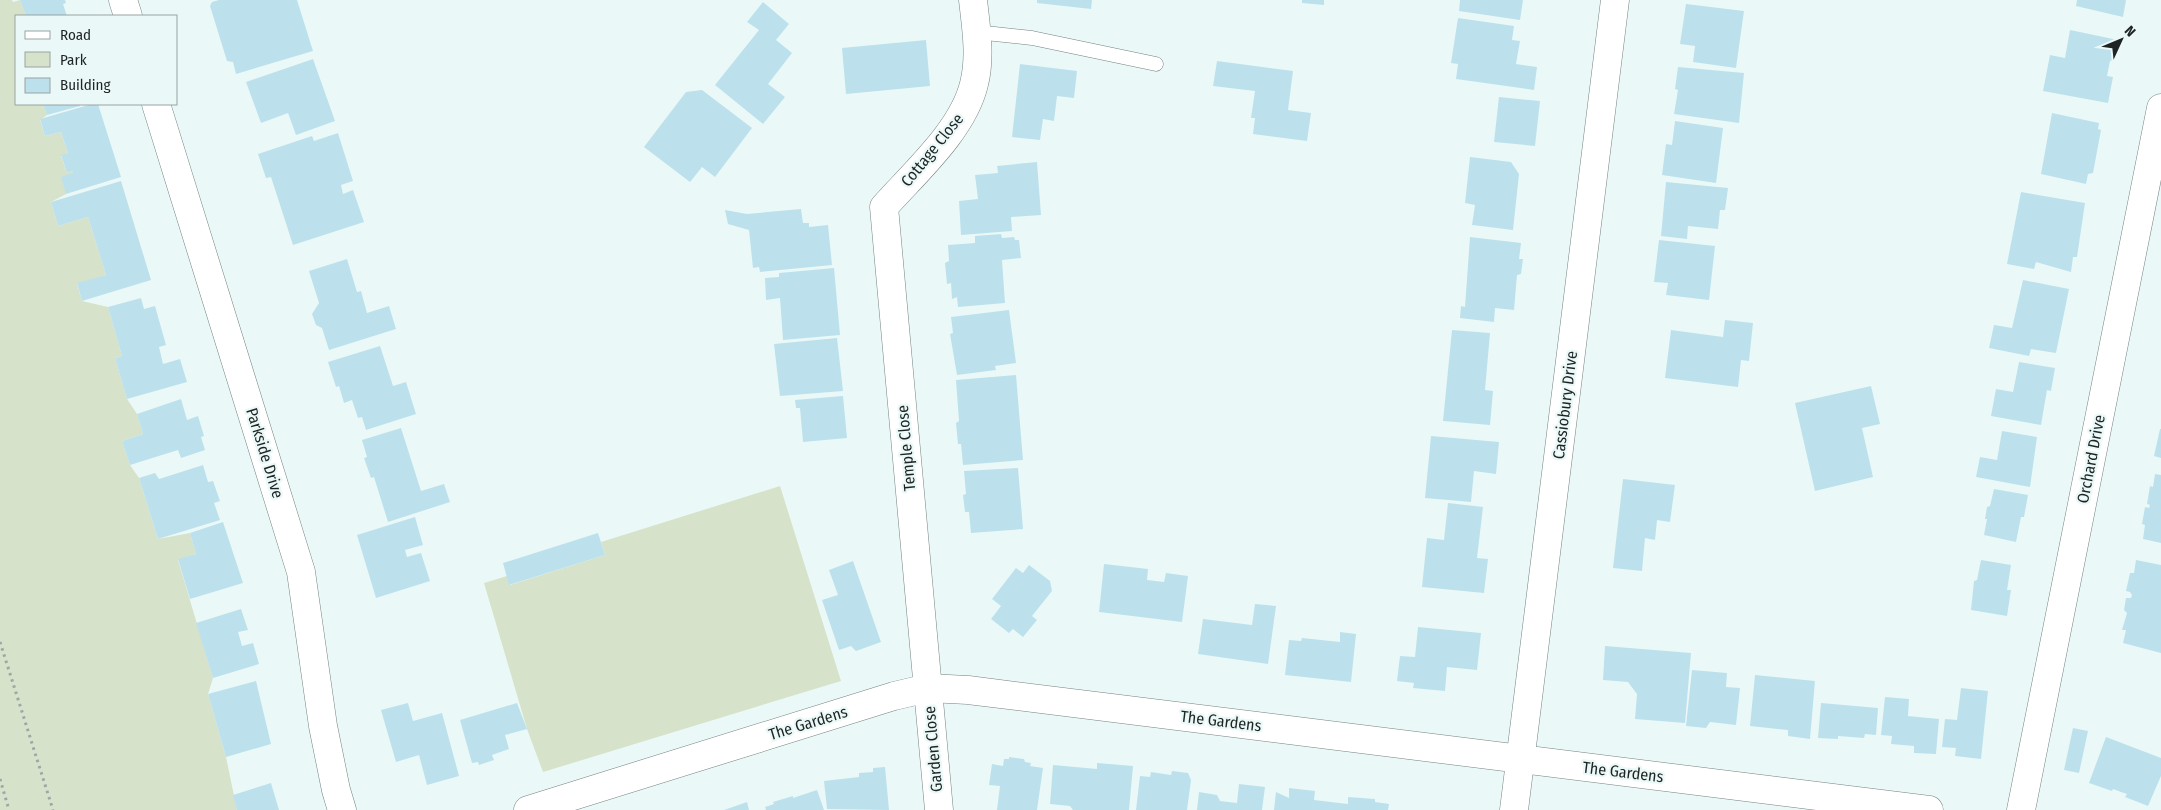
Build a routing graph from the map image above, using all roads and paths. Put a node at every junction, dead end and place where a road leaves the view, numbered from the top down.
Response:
1 (123, 0) edge
2 (973, 0) edge
3 (1615, 0) edge
4 (128, 15) edge
5 (976, 32) junction
6 (1156, 64) dead end
7 (156, 105) edge
8 (2161, 108) edge
9 (884, 207) joint
10 (0, 642) edge
11 (928, 688) junction
12 (1521, 759) junction
13 (0, 779) edge
14 (9, 810) edge
15 (53, 810) edge
16 (342, 810) edge
17 (528, 810) edge
18 (939, 810) edge
19 (1514, 810) edge
20 (1928, 810) edge
21 (2021, 810) edge

1 - 4 street
2 - 5 street, Cottage Close
3 - 12 street, Cassiobury Drive
5 - 6 lane
5 - 9 street, Cottage Close
7 - 16 street, Parkside Drive
8 - 21 street, Orchard Drive
9 - 11 street, Temple Close
10 - 15 path
11 - 12 street, The Gardens
11 - 17 street, The Gardens
11 - 18 street, Garden Close
12 - 19 street, Cassiobury Drive
12 - 20 street, The Gardens
13 - 14 path

